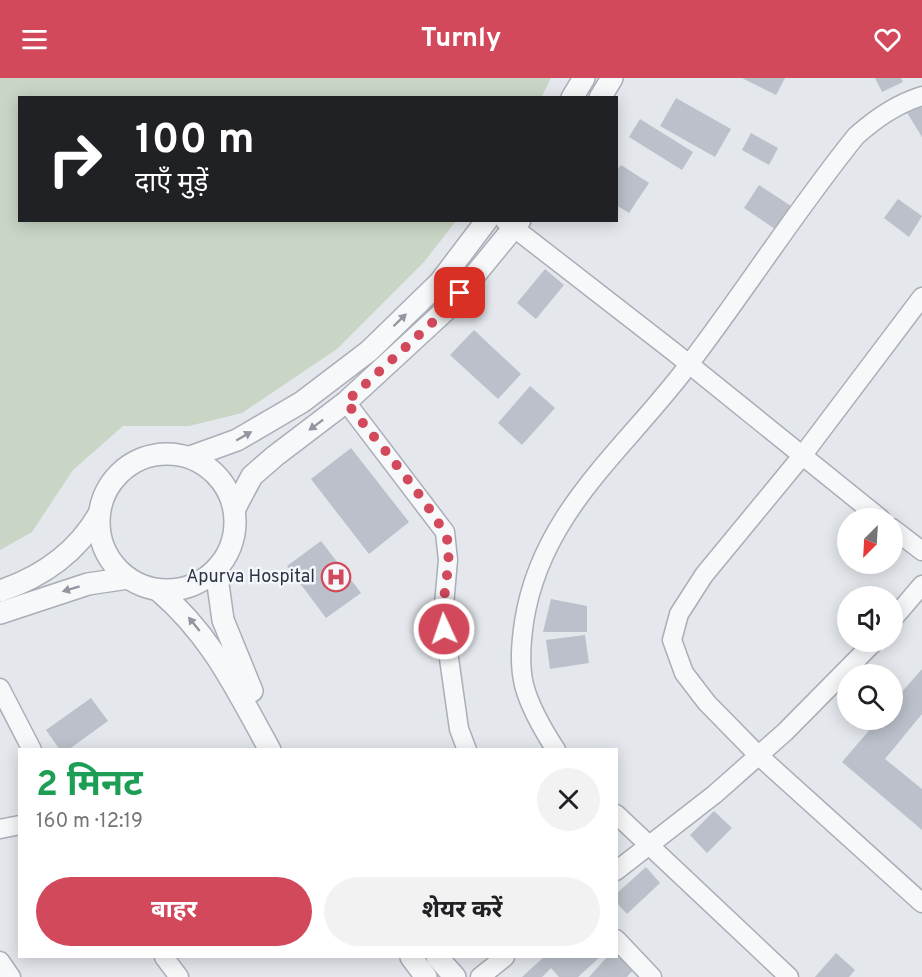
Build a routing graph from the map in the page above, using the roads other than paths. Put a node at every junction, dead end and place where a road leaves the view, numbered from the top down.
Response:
1 (584, 78) edge
2 (612, 78) edge
3 (573, 96) edge
4 (601, 96) edge
5 (922, 96) edge
6 (485, 222) edge
7 (513, 223) edge
8 (922, 297) edge
9 (689, 365) junction
10 (346, 402) junction
11 (802, 456) junction
12 (190, 457) junction
13 (235, 508) junction
14 (867, 508) edge
15 (99, 514) junction
16 (903, 536) edge
17 (922, 551) edge
18 (216, 570) junction
19 (128, 578) junction
20 (922, 585) edge
21 (158, 590) junction
22 (0, 591) edge
23 (903, 607) edge
24 (0, 613) edge
25 (865, 652) edge
26 (0, 688) edge
27 (31, 748) edge
28 (269, 748) edge
29 (283, 748) edge
30 (466, 748) edge
31 (555, 748) edge
32 (758, 755) junction
33 (618, 816) edge
34 (18, 825) edge
35 (0, 829) edge
36 (649, 847) junction
37 (618, 870) edge
38 (922, 903) edge
39 (618, 941) edge
40 (165, 958) edge
41 (412, 958) edge
42 (438, 958) edge
43 (504, 958) edge
44 (0, 961) edge
45 (11, 977) edge
46 (178, 977) edge
47 (426, 977) edge
48 (455, 977) edge
49 (480, 977) edge
50 (652, 977) edge
51 (789, 977) edge

1 - 3 street
2 - 4 street
5 - 9 street
12 -> 6 street
7 - 9 street
7 - 10 street
8 - 11 street
9 - 11 street
9 - 31 street
10 -> 13 street
10 - 30 street
11 - 14 street
11 - 32 street
12 - 13 street
12 - 15 street
13 - 18 street
15 - 19 street
15 - 22 street
16 - 17 street
18 - 21 street
18 - 29 street
19 - 21 street
19 -> 24 street
20 - 23 street
28 -> 21 street
25 - 32 street
26 - 27 street
32 - 36 street
32 - 38 street
33 - 36 street
34 - 35 street
36 - 37 street
36 - 51 street
39 - 50 street
40 - 46 street
41 - 47 street
42 - 48 street
43 - 49 street
44 - 45 street

